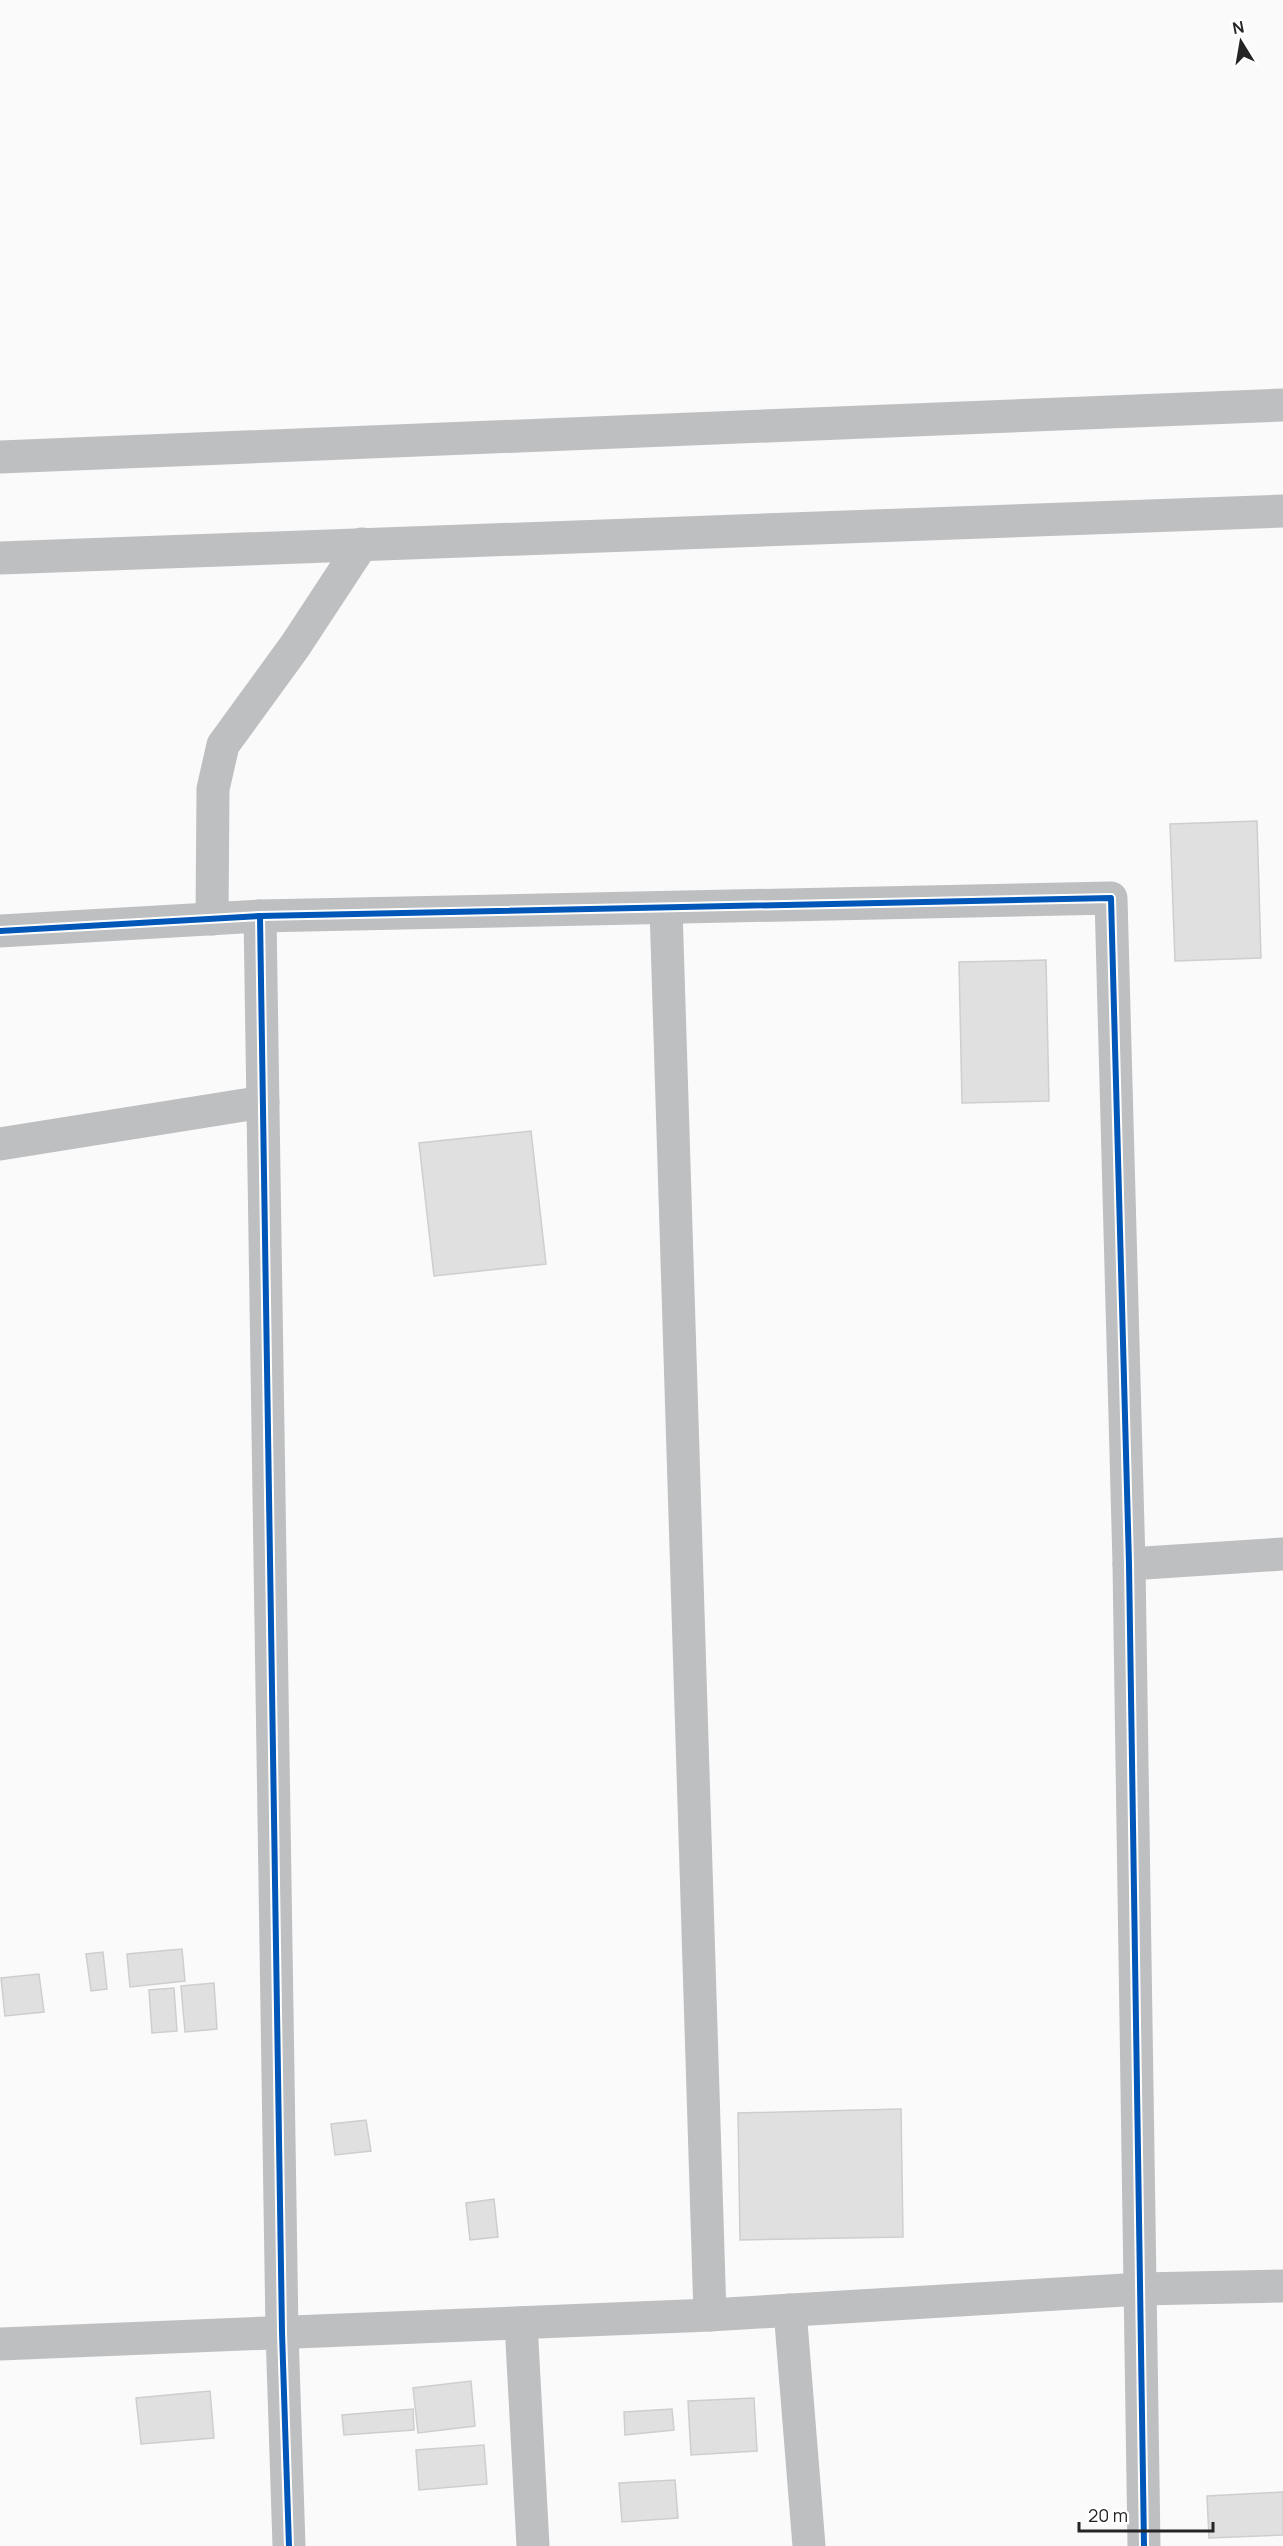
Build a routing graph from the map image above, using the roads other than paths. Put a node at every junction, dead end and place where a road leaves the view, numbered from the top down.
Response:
1 (1283, 405) edge
2 (0, 457) edge
3 (1283, 511) edge
4 (362, 544) junction
5 (0, 558) edge
6 (666, 908) junction
7 (260, 916) junction
8 (212, 919) junction
9 (0, 931) edge
10 (263, 1102) junction
11 (0, 1144) edge
12 (1283, 1554) edge
13 (1129, 1564) junction
14 (1283, 2286) edge
15 (1141, 2289) junction
16 (790, 2310) junction
17 (710, 2315) junction
18 (520, 2323) junction
19 (282, 2332) junction
20 (0, 2344) edge
21 (289, 2546) edge
22 (533, 2546) edge
23 (809, 2546) edge
24 (1144, 2546) edge

1 - 2 street
3 - 4 street
4 - 5 street
4 - 8 street
6 - 7 street
6 - 13 street
6 - 17 street
7 - 8 street
7 - 10 street
8 - 9 street
10 - 11 street
10 - 19 street
12 - 13 street
13 - 15 street
14 - 15 street
15 - 16 street
15 - 24 street
16 - 17 street
16 - 23 street
17 - 18 street
18 - 19 street
18 - 22 street
19 - 20 street
19 - 21 street

